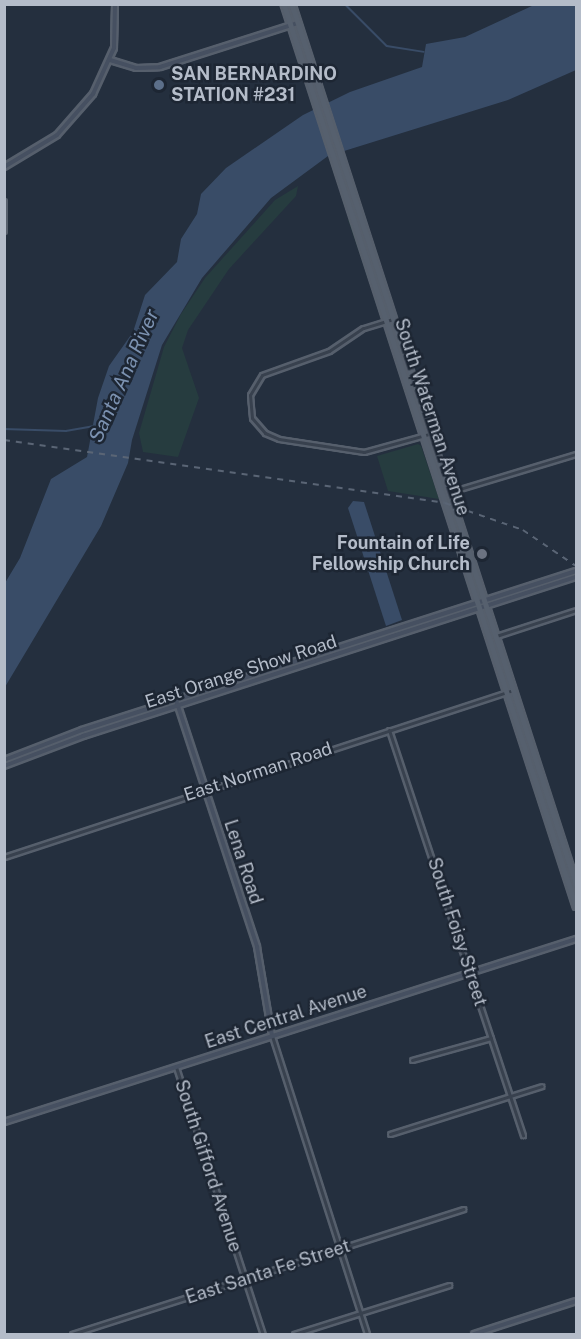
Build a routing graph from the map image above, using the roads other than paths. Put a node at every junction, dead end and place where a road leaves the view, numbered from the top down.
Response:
1 (115, 4) edge
2 (284, 4) edge
3 (292, 4) edge
4 (298, 23) junction
5 (291, 25) junction
6 (110, 60) junction
7 (320, 100) junction
8 (4, 167) edge
9 (4, 202) edge
10 (4, 231) edge
11 (390, 320) junction
12 (429, 434) junction
13 (423, 436) junction
14 (576, 454) edge
15 (449, 493) junction
16 (576, 571) edge
17 (576, 577) edge
18 (486, 604) junction
19 (479, 607) junction
20 (576, 610) edge
21 (496, 636) junction
22 (372, 638) junction
23 (374, 643) junction
24 (513, 690) junction
25 (507, 692) junction
26 (176, 700) junction
27 (178, 706) junction
28 (130, 715) junction
29 (132, 720) junction
30 (389, 730) junction
31 (44, 745) junction
32 (46, 750) junction
33 (4, 760) edge
34 (4, 766) edge
35 (205, 789) junction
36 (4, 857) edge
37 (576, 884) edge
38 (576, 906) edge
39 (576, 939) edge
40 (469, 972) junction
41 (272, 1036) junction
42 (491, 1038) junction
43 (412, 1060) dead end
44 (176, 1067) junction
45 (542, 1086) dead end
46 (510, 1096) junction
47 (4, 1122) edge
48 (390, 1134) dead end
49 (523, 1135) dead end
50 (464, 1209) dead end
51 (339, 1249) junction
52 (245, 1279) junction
53 (449, 1285) dead end
54 (576, 1302) edge
55 (360, 1313) junction
56 (72, 1335) edge
57 (263, 1335) edge
58 (294, 1335) edge
59 (367, 1335) edge
60 (474, 1335) edge

1 - 6 street
2 - 5 main road, South Waterman Avenue
3 - 4 main road, South Waterman Avenue
4 - 5 street
4 - 7 main road, South Waterman Avenue
5 - 6 street
5 - 7 main road, South Waterman Avenue
6 - 8 street
7 - 11 main road, South Waterman Avenue
9 - 10 street
11 - 12 main road, South Waterman Avenue
11 - 13 main road, South Waterman Avenue
11 - 13 street
12 - 13 street
12 - 15 main road, South Waterman Avenue
13 - 19 main road, South Waterman Avenue
14 - 15 street
15 - 18 main road, South Waterman Avenue
16 - 18 street
17 - 18 street
18 - 19 street, East Orange Show Road
18 - 21 main road, South Waterman Avenue
19 - 22 street, East Orange Show Road
19 - 23 street, East Orange Show Road
19 - 25 main road, South Waterman Avenue
20 - 21 street
21 - 24 main road, South Waterman Avenue
22 - 23 street
22 - 26 street, East Orange Show Road
23 - 27 street, East Orange Show Road
24 - 25 street, East Norman Road
24 - 37 main road, South Waterman Avenue
25 - 30 street, East Norman Road
25 - 38 main road, South Waterman Avenue
26 - 27 street, Lena Road
26 - 28 street, East Orange Show Road
27 - 29 street, East Orange Show Road
27 - 35 street, Lena Road
28 - 29 street
28 - 31 street, East Orange Show Road
29 - 32 street, East Orange Show Road
30 - 35 street, East Norman Road
30 - 40 street, South Foisy Street
31 - 32 street
31 - 33 street, East Orange Show Road
32 - 34 street, East Orange Show Road
35 - 36 street, East Norman Road
35 - 41 street, Lena Road
39 - 40 street, East Central Avenue
40 - 41 street, East Central Avenue
40 - 42 street, South Foisy Street
41 - 44 street, East Central Avenue
41 - 51 street
42 - 43 street
42 - 46 street, South Foisy Street
44 - 47 street, East Central Avenue
44 - 52 street, South Gifford Avenue
45 - 46 street
46 - 48 street
46 - 49 street, South Foisy Street
50 - 51 street, East Santa Fe Street
51 - 52 street, East Santa Fe Street
51 - 55 street
52 - 56 street, East Santa Fe Street
52 - 57 street, South Gifford Avenue
53 - 55 street
54 - 60 street
55 - 58 street
55 - 59 street

